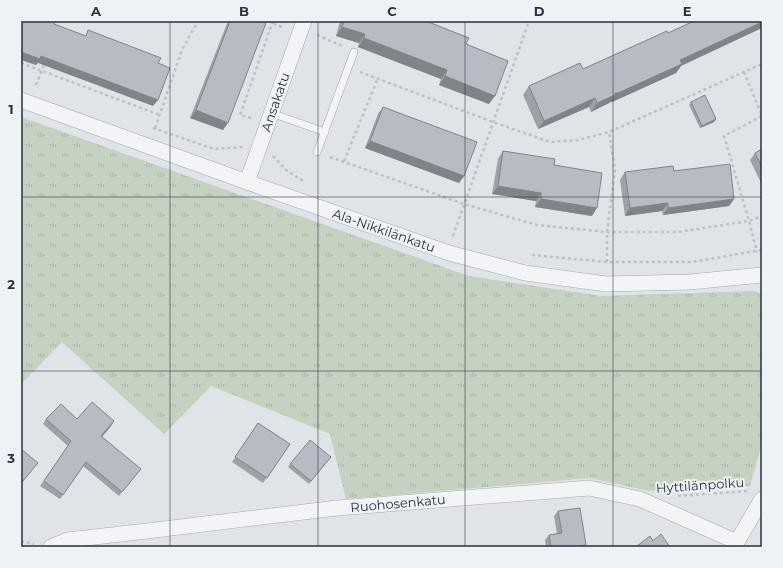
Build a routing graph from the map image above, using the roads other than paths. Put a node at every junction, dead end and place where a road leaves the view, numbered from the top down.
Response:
1 (304, 21) edge
2 (354, 52) dead end
3 (21, 100) edge
4 (270, 118) junction
5 (325, 132) junction
6 (317, 152) road end
7 (246, 182) junction
8 (762, 275) edge
9 (758, 495) edge
10 (735, 545) edge
11 (51, 547) edge

1 - 4 street, Ansakatu
2 - 5 lane
3 - 7 street, Ala-Nikkilänkatu
4 - 5 lane
4 - 7 street, Ansakatu
5 - 6 lane
7 - 8 street, Ala-Nikkilänkatu
9 - 10 street
10 - 11 street, Ruohosenkatu

